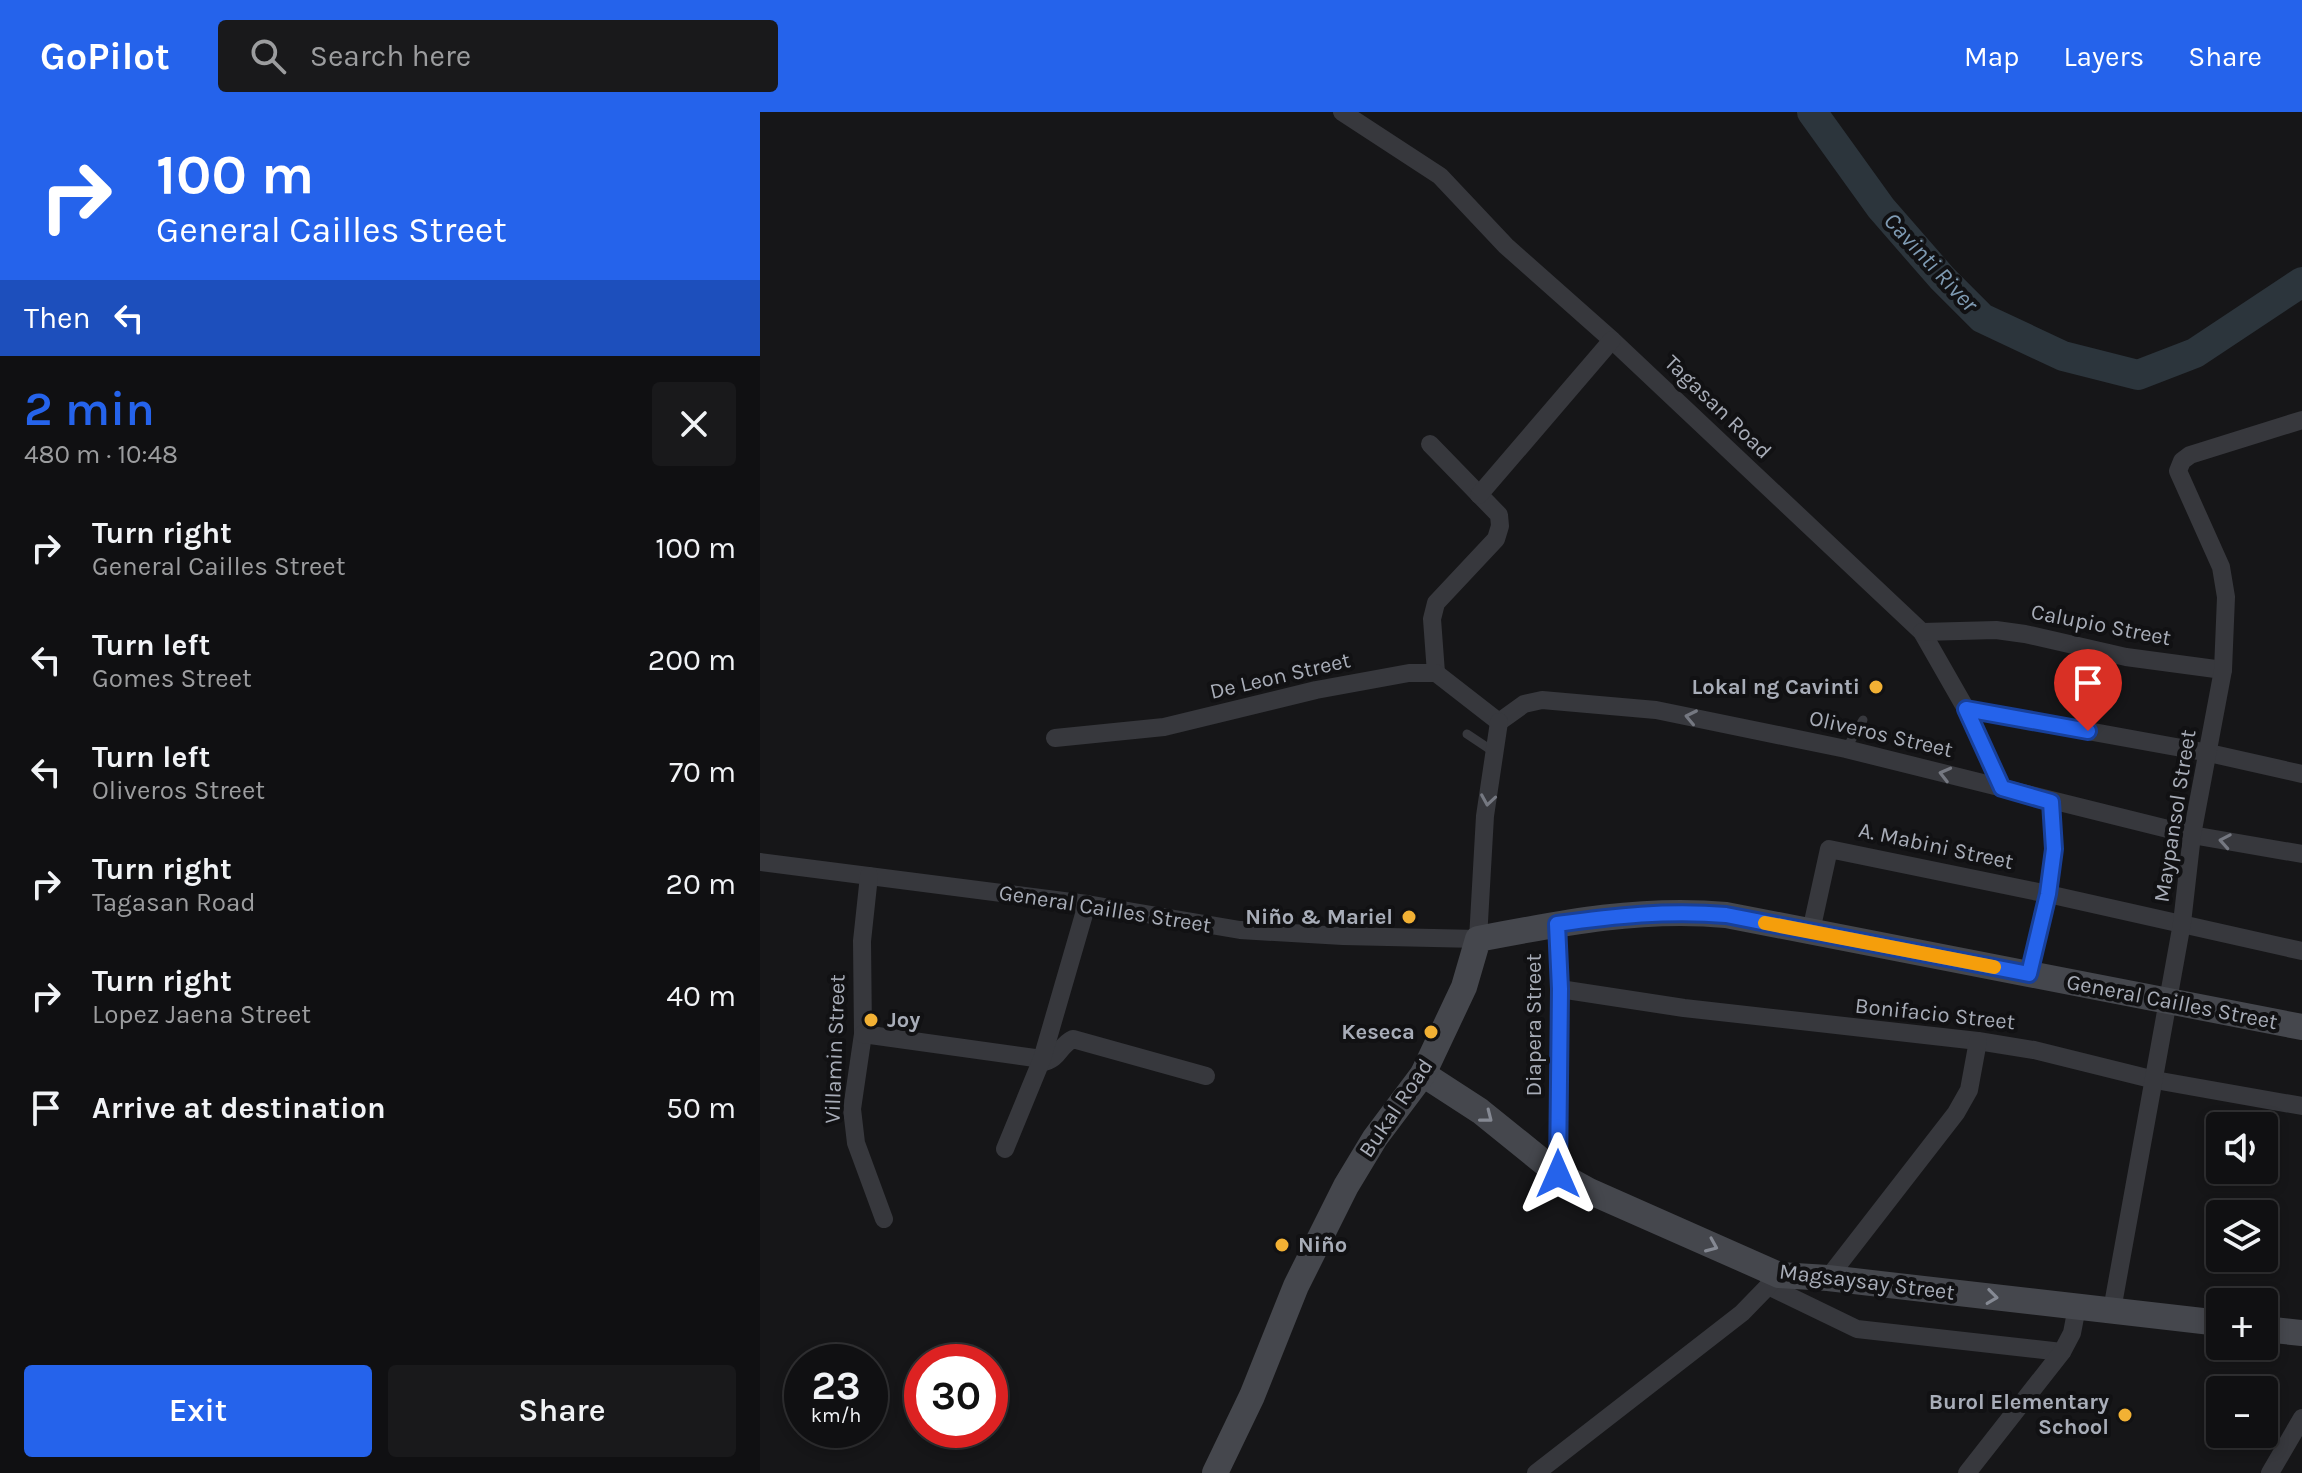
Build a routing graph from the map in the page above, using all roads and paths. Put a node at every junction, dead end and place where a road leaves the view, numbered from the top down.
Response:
1 (1342, 112) edge
2 (1612, 340) junction
3 (2302, 420) edge
4 (1430, 444) dead end
5 (1479, 495) junction
6 (1922, 632) junction
7 (2223, 670) junction
8 (1436, 673) junction
9 (1966, 709) junction
10 (1863, 720) dead end
11 (1499, 722) junction
12 (1467, 734) dead end
13 (1055, 738) dead end
14 (1846, 749) junction
15 (1495, 753) junction
16 (2209, 753) junction
17 (2302, 774) edge
18 (2002, 788) junction
19 (2051, 802) junction
20 (2192, 835) junction
21 (2302, 854) edge
22 (760, 862) edge
23 (869, 876) junction
24 (2048, 894) junction
25 (1087, 904) junction
26 (2182, 923) junction
27 (1557, 924) junction
28 (1811, 931) junction
29 (1478, 939) junction
30 (2302, 951) edge
31 (2029, 974) junction
32 (1560, 989) junction
33 (2168, 1001) junction
34 (2302, 1027) edge
35 (863, 1034) junction
36 (1978, 1041) junction
37 (1041, 1061) junction
38 (1423, 1074) junction
39 (1206, 1076) dead end
40 (2155, 1080) junction
41 (2302, 1106) edge
42 (1005, 1149) dead end
43 (1558, 1174) junction
44 (884, 1219) dead end
45 (1828, 1278) junction
46 (1774, 1280) junction
47 (2077, 1307) junction
48 (2112, 1310) junction
49 (2206, 1321) edge
50 (2278, 1330) edge
51 (2302, 1333) edge
52 (2062, 1352) junction
53 (2302, 1418) edge
54 (1215, 1473) edge
55 (1536, 1473) edge
56 (1967, 1473) edge
57 (2270, 1473) edge

1 - 2 street, Tagasan Road
2 - 5 street
2 - 6 street, Tagasan Road
3 - 7 street, Maypansol Street
4 - 5 street
5 - 8 street
6 - 7 street, Calupio Street
6 - 9 street, Tagasan Road
7 - 16 street, Maypansol Street
8 - 11 street
8 - 13 street, De Leon Street
9 - 16 street
9 - 18 street, Tagasan Road
10 - 14 lane
14 -> 11 street, Oliveros Street
11 - 15 street, Bukal Road
12 - 15 lane
18 -> 14 street, Oliveros Street
15 -> 29 street, Bukal Road
16 - 17 street
16 - 20 street, Maypansol Street
18 - 19 street, Oliveros Street
19 - 20 street, Oliveros Street
19 - 24 street
21 -> 20 street, Oliveros Street
20 - 26 street, Maypansol Street
22 - 23 street, General Cailles Street
23 - 25 street, General Cailles Street
23 - 35 street, Villamin Street
24 - 26 street, A. Mabini Street
24 - 28 street, A. Mabini Street
24 - 31 street
25 - 29 street, General Cailles Street
25 - 37 street
26 - 30 street, A. Mabini Street
26 - 33 street, Maypansol Street
27 - 28 street, General Cailles Street
27 - 29 street, General Cailles Street
27 - 32 street, Diapera Street
28 - 31 street, General Cailles Street
29 - 38 street, Bukal Road
31 - 33 street, General Cailles Street
32 - 36 street, Bonifacio Street
32 - 43 street, Diapera Street
33 - 34 street, General Cailles Street
33 - 40 street, Maypansol Street
35 - 37 street
35 - 44 street, Villamin Street
36 - 40 street, Bonifacio Street
36 - 45 street
37 - 39 street
37 - 42 street
38 -> 43 street, Magsaysay Street
38 - 54 street, Bukal Road
40 - 41 street, Bonifacio Street
40 - 48 street, Maypansol Street
43 -> 46 street, Magsaysay Street
45 - 46 street, Magsaysay Street
45 -> 47 street, Magsaysay Street
46 - 52 street
46 - 55 street
47 - 48 street, Magsaysay Street
47 - 52 street
48 - 49 street, Magsaysay Street
50 - 51 street
52 - 56 street
53 - 57 street

